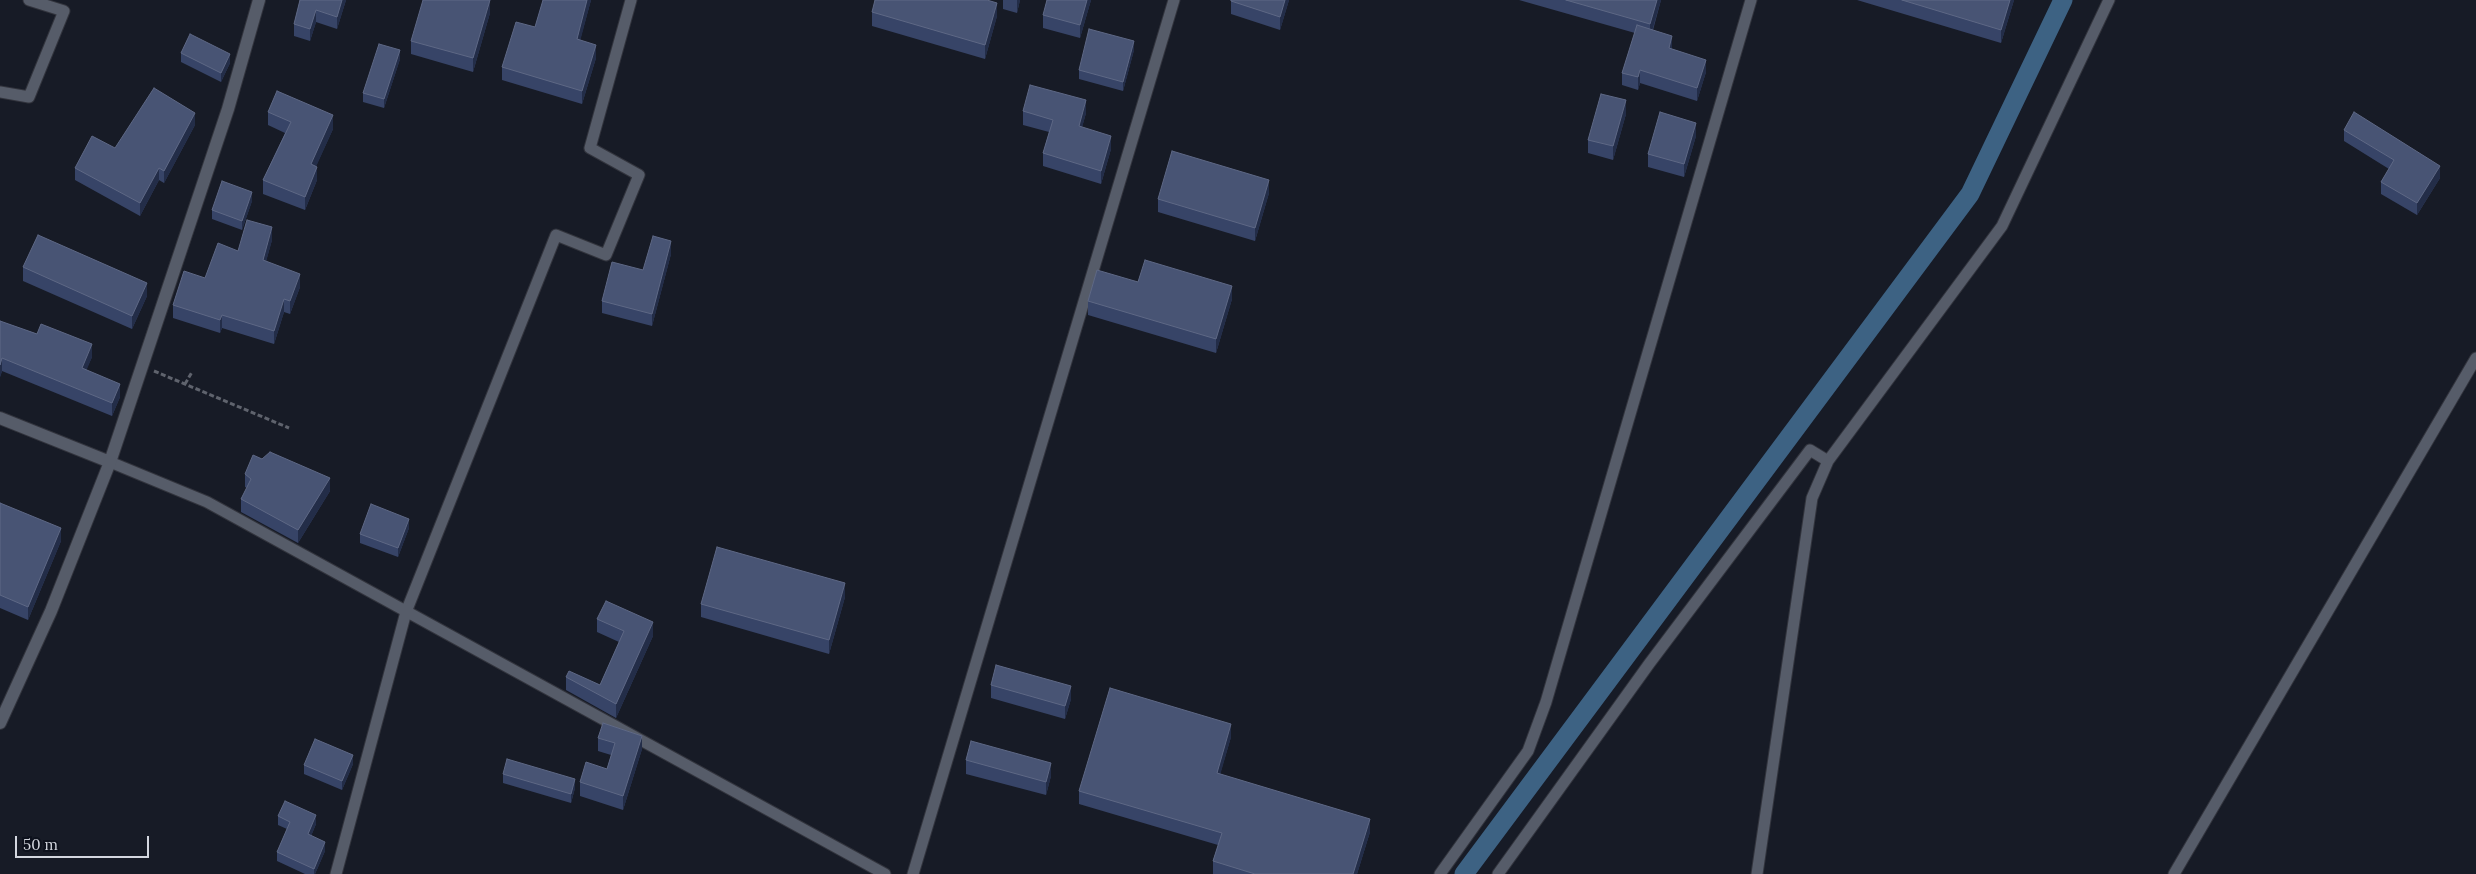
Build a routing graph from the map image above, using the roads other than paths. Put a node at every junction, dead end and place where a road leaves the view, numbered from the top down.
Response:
1 (29, 0) edge
2 (260, 0) edge
3 (631, 0) edge
4 (1174, 0) edge
5 (1751, 0) edge
6 (2109, 0) edge
7 (66, 6) edge
8 (0, 92) edge
9 (2476, 358) edge
10 (0, 418) edge
11 (1828, 461) junction
12 (110, 462) junction
13 (406, 612) junction
14 (0, 723) edge
15 (336, 874) edge
16 (885, 874) edge
17 (913, 874) edge
18 (1440, 874) edge
19 (1498, 874) edge
20 (1757, 874) edge
21 (2174, 874) edge

1 - 7 lane
2 - 12 street
3 - 13 lane
4 - 17 lane
5 - 18 lane
6 - 11 lane
7 - 8 lane
9 - 21 lane
10 - 12 street
11 - 19 lane
11 - 20 lane
12 - 13 lane
12 - 14 street
13 - 15 lane
13 - 16 lane

